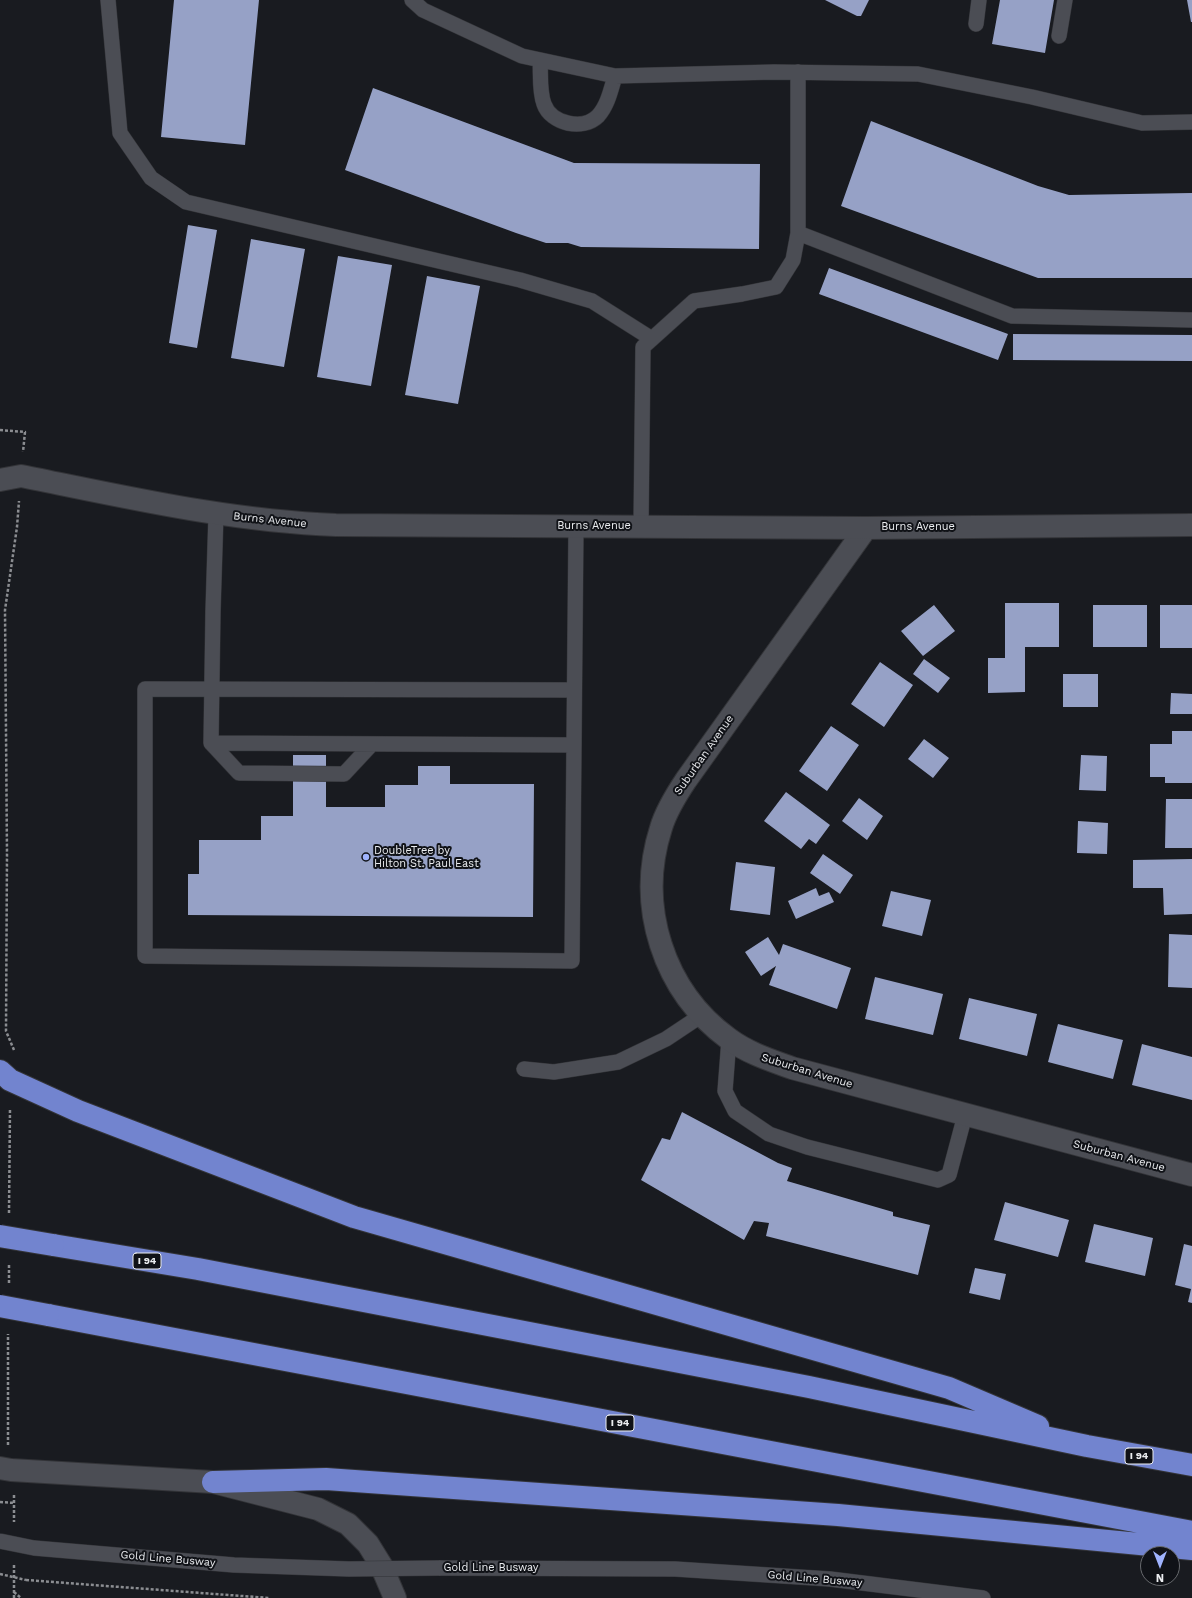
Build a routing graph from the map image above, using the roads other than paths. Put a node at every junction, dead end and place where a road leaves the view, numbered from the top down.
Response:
1 (108, 0) edge
2 (412, 0) edge
3 (979, 0) edge
4 (1065, 0) edge
5 (976, 24) dead end
6 (1059, 36) dead end
7 (540, 60) junction
8 (798, 72) junction
9 (615, 76) junction
10 (1192, 122) edge
11 (798, 233) junction
12 (1192, 320) edge
13 (652, 339) junction
14 (0, 480) edge
15 (216, 514) junction
16 (1192, 525) edge
17 (576, 526) junction
18 (641, 527) junction
19 (866, 528) junction
20 (211, 688) junction
21 (574, 690) junction
22 (211, 743) junction
23 (372, 744) junction
24 (574, 745) junction
25 (702, 1015) junction
26 (729, 1039) junction
27 (524, 1069) dead end
28 (5, 1075) edge
29 (965, 1115) junction
30 (1192, 1175) edge
31 (0, 1236) edge
32 (4, 1297) edge
33 (1087, 1446) junction
34 (1192, 1465) edge
35 (0, 1468) edge
36 (213, 1482) junction
37 (1192, 1532) edge
38 (0, 1541) edge
39 (1192, 1549) edge
40 (395, 1598) edge
41 (983, 1598) edge

1 - 13 lane
2 - 7 lane
3 - 5 lane
4 - 6 lane
7 - 9 lane
7 - 9 lane
8 - 9 lane
8 - 10 lane
8 - 11 lane
11 - 12 lane
11 - 13 lane
13 - 18 lane
14 - 15 street, Burns Avenue
15 - 17 street, Burns Avenue
15 - 20 lane
16 - 19 street, Burns Avenue
17 - 18 street, Burns Avenue
17 - 21 lane
18 - 19 street, Burns Avenue
19 - 25 street, Suburban Avenue
20 - 21 lane
20 - 22 lane
20 - 24 lane
21 - 24 lane
22 - 23 lane
22 - 23 lane
23 - 24 lane
25 - 26 street, Suburban Avenue
25 - 27 lane
26 - 29 street, Suburban Avenue
26 - 29 lane
28 - 33 highway
29 - 30 street, Suburban Avenue
31 - 33 highway, I 94, bridge
32 - 37 highway, I 94, bridge
33 - 34 highway, I 94
35 - 36 street
36 - 39 highway
36 - 40 street
38 - 41 lane, Gold Line Busway, bridge

